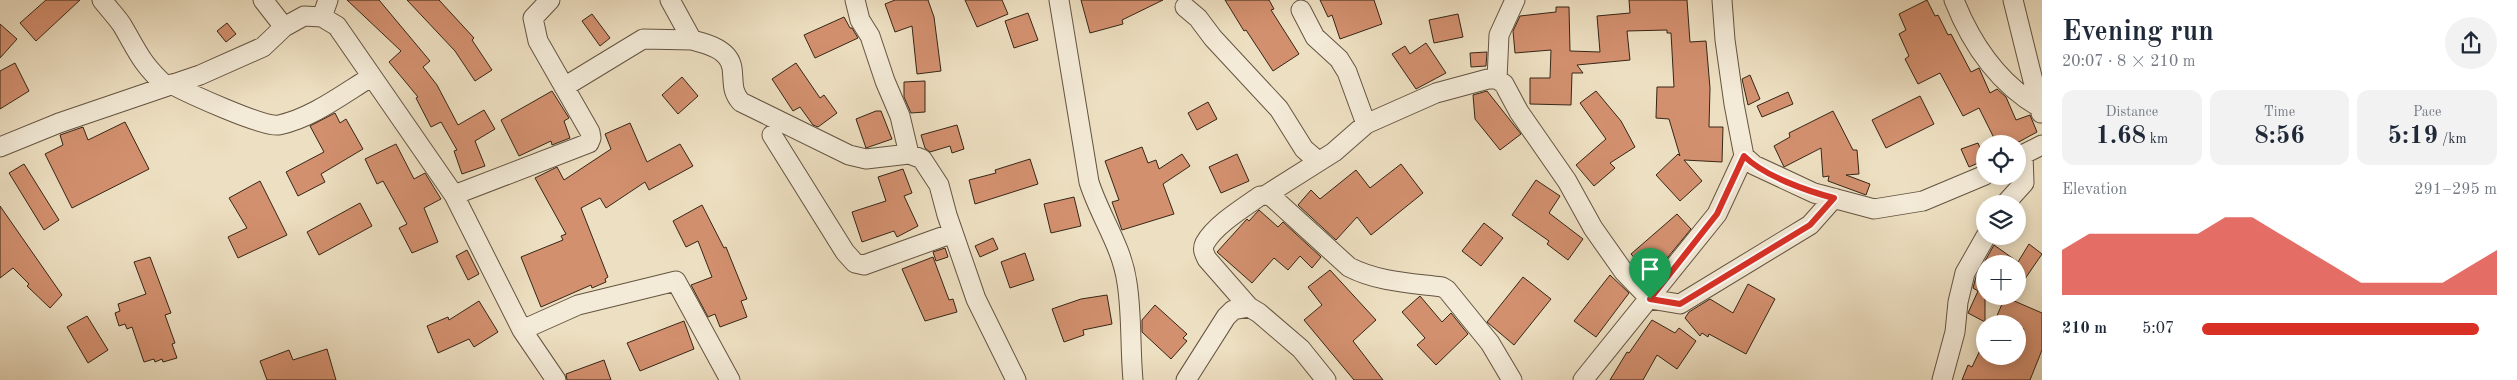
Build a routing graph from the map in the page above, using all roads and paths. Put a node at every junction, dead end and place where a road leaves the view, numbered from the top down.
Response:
1 (102, 0) edge
2 (263, 0) edge
3 (550, 0) edge
4 (670, 0) edge
5 (855, 0) edge
6 (1059, 0) edge
7 (1515, 0) edge
8 (1722, 0) edge
9 (1954, 0) edge
10 (2013, 0) edge
11 (1184, 7) dead end
12 (325, 8) edge
13 (1302, 10) dead end
14 (284, 27) junction
15 (692, 40) junction
16 (371, 77) junction
17 (1497, 79) junction
18 (168, 85) junction
19 (564, 88) junction
20 (2040, 112) edge
21 (1366, 124) junction
22 (772, 135) dead end
23 (2042, 145) edge
24 (0, 147) edge
25 (2026, 153) edge
26 (909, 154) junction
27 (1744, 156) junction
28 (1318, 162) junction
29 (1976, 179) edge
30 (2022, 185) edge
31 (454, 195) junction
32 (1266, 195) junction
33 (2014, 195) edge
34 (1834, 198) junction
35 (954, 233) junction
36 (1981, 245) edge
37 (1650, 299) junction
38 (1249, 307) junction
39 (522, 330) junction
40 (556, 380) edge
41 (730, 380) edge
42 (1016, 380) edge
43 (1133, 380) edge
44 (1186, 380) edge
45 (1326, 380) edge
46 (1512, 380) edge
47 (1583, 380) edge
48 (1942, 380) edge

1 - 18 street
2 - 14 street
3 - 19 street
4 - 15 street
5 - 26 street
6 - 43 street
7 - 17 street
8 - 27 street
9 - 20 street
10 - 20 street
11 - 28 street
12 - 14 street
12 - 16 street
13 - 21 street
14 - 18 street
15 - 19 street
15 - 26 street
16 - 18 street
16 - 31 street
17 - 21 street
17 - 37 street
18 - 24 street
19 - 31 street
21 - 28 street
22 - 35 street
23 - 25 street
26 - 35 street
27 - 34 street
27 - 37 street
28 - 32 street
29 - 34 street
30 - 33 street
31 - 39 street
32 - 38 street
32 - 46 street
34 - 37 street
35 - 42 street
36 - 48 street
37 - 47 street
38 - 44 street
38 - 45 street
39 - 40 street
39 - 41 street

